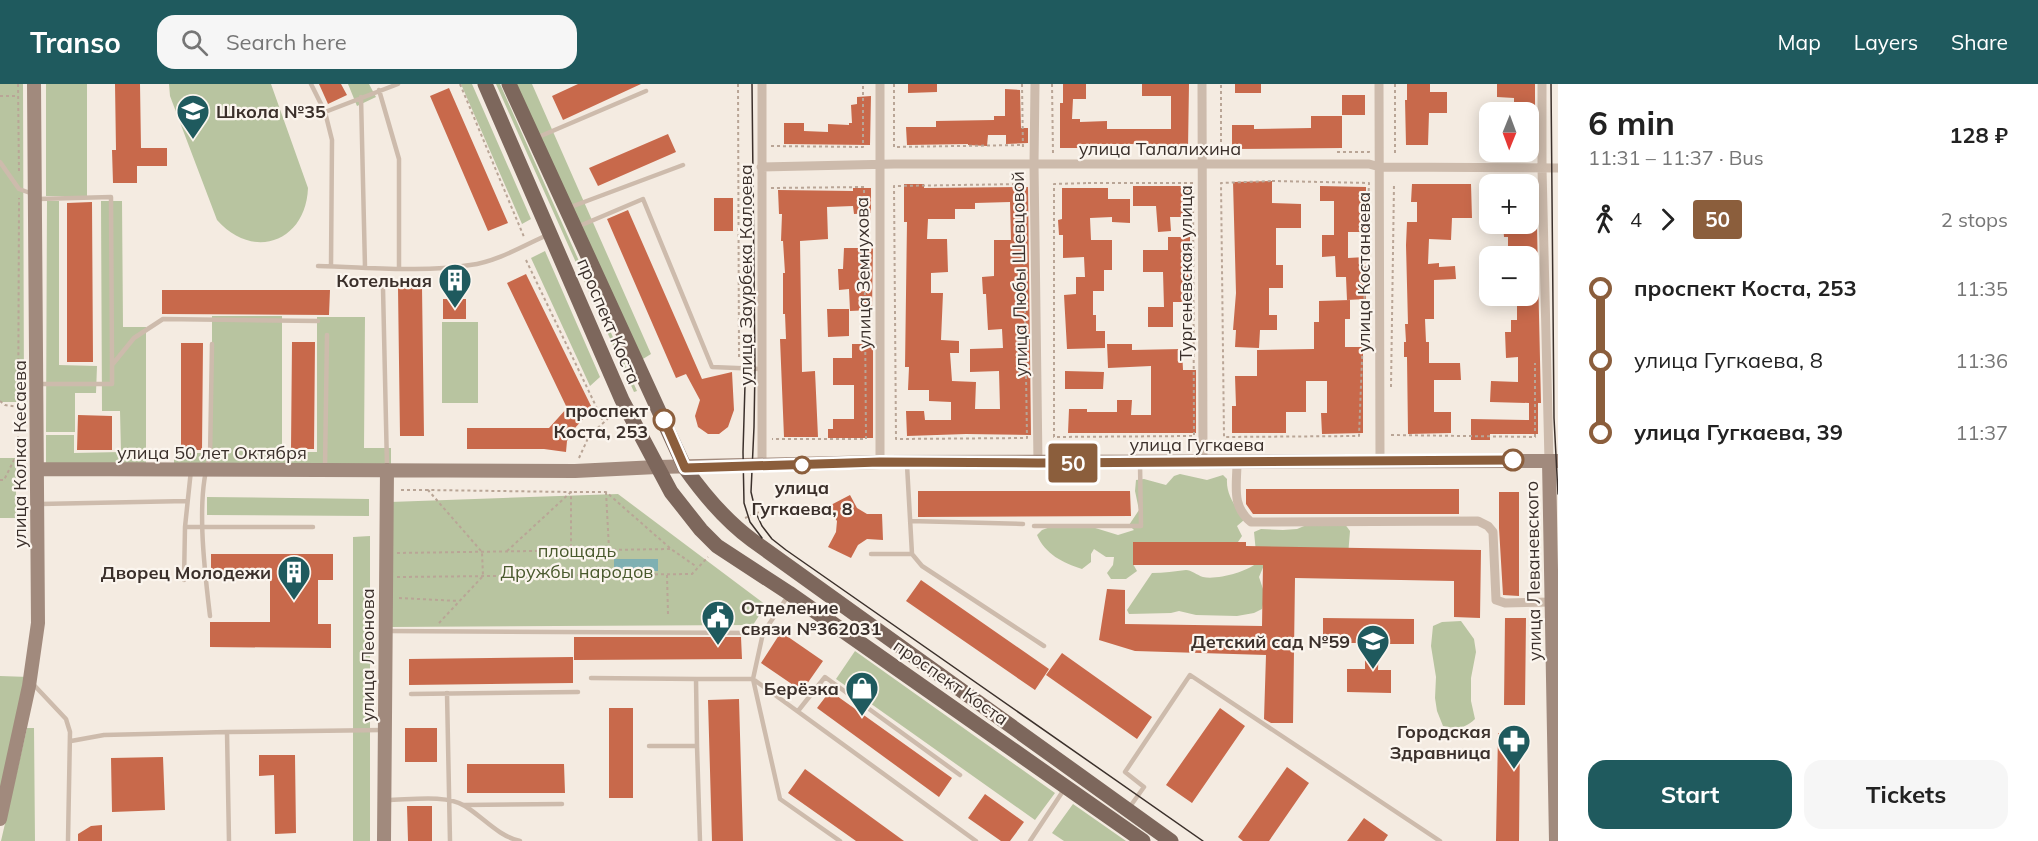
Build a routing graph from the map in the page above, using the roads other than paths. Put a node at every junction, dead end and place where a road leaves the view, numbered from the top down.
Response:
1 (34, 84) edge
2 (311, 84) edge
3 (398, 84) edge
4 (485, 84) edge
5 (509, 84) edge
6 (762, 84) edge
7 (880, 84) edge
8 (1035, 84) edge
9 (1202, 84) edge
10 (1379, 84) edge
11 (1542, 84) edge
12 (379, 90) junction
13 (646, 91) dead end
14 (361, 97) junction
15 (325, 112) junction
16 (534, 139) junction
17 (0, 162) edge
18 (879, 164) junction
19 (1034, 164) junction
20 (683, 165) dead end
21 (1201, 165) junction
22 (761, 167) junction
23 (1380, 167) junction
24 (1542, 168) junction
25 (1558, 168) edge
26 (36, 197) junction
27 (566, 209) junction
28 (576, 228) junction
29 (550, 233) junction
30 (318, 266) dead end
31 (331, 266) junction
32 (365, 267) junction
33 (399, 268) junction
34 (383, 288) dead end
35 (318, 321) dead end
36 (327, 335) dead end
37 (212, 344) dead end
38 (112, 365) junction
39 (761, 369) junction
40 (37, 384) junction
41 (1380, 461) junction
42 (1553, 461) edge
43 (880, 462) junction
44 (1203, 462) junction
45 (1237, 462) junction
46 (906, 463) junction
47 (1038, 463) junction
48 (1140, 463) junction
49 (762, 466) junction
50 (657, 467) junction
51 (685, 468) junction
52 (37, 469) junction
53 (325, 470) junction
54 (387, 470) junction
55 (198, 471) junction
56 (187, 501) junction
57 (38, 504) junction
58 (910, 521) junction
59 (1023, 524) dead end
60 (185, 526) junction
61 (203, 526) junction
62 (1034, 526) dead end
63 (313, 527) dead end
64 (871, 554) dead end
65 (912, 554) junction
66 (184, 580) dead end
67 (789, 593) junction
68 (1552, 602) junction
69 (210, 616) dead end
70 (385, 631) junction
71 (763, 633) junction
72 (1044, 646) dead end
73 (591, 678) dead end
74 (696, 679) junction
75 (753, 679) junction
76 (30, 680) junction
77 (578, 692) dead end
78 (447, 693) junction
79 (411, 694) dead end
80 (798, 711) junction
81 (385, 730) junction
82 (227, 732) junction
83 (71, 741) junction
84 (649, 746) dead end
85 (697, 746) junction
86 (960, 775) dead end
87 (1066, 787) junction
88 (448, 799) junction
89 (384, 800) junction
90 (562, 804) dead end
91 (464, 805) junction
92 (1128, 810) junction
93 (0, 819) edge
94 (507, 839) edge
95 (68, 841) edge
96 (230, 841) edge
97 (384, 841) edge
98 (450, 841) edge
99 (520, 841) edge
100 (700, 841) edge
101 (840, 841) edge
102 (975, 841) edge
103 (1030, 841) edge
104 (1143, 841) edge
105 (1171, 841) edge
106 (1440, 841) edge
107 (1556, 841) edge

1 - 26 street, улица Колка Кесаева
2 - 15 lane
3 - 12 lane
4 - 29 main road, проспект Коста
5 - 16 main road, проспект Коста
6 - 22 street, улица Заурбека Калоева
7 - 18 street, улица Земнухова
8 - 19 street, улица Любы Шевцовой
9 - 21 street, Тургеневская улица
10 - 23 street, улица Костанаева
11 - 24 street, улица Леваневского
12 - 14 lane
12 - 33 lane
13 - 16 lane
14 - 15 lane
14 - 32 lane
15 - 31 lane
16 - 27 main road, проспект Коста
17 - 26 lane
18 - 19 street, улица Талалихина
18 - 22 street, улица Талалихина
18 - 43 street, улица Земнухова
19 - 21 street, улица Талалихина
19 - 47 street, улица Любы Шевцовой
20 - 27 lane
21 - 23 street, улица Талалихина
21 - 44 street, Тургеневская улица
22 - 39 street, улица Заурбека Калоева
23 - 24 street, улица Талалихина
23 - 41 street, улица Костанаева
24 - 25 street, улица Талалихина
24 - 42 street, улица Леваневского
26 - 38 lane
26 - 40 street, улица Колка Кесаева
27 - 28 main road, проспект Коста
28 - 39 lane
28 - 51 main road, проспект Коста
29 - 33 lane
29 - 50 main road, проспект Коста
30 - 31 lane
31 - 32 lane
32 - 33 lane
34 - 54 lane
35 - 38 lane
36 - 53 lane
37 - 55 lane
38 - 40 lane
39 - 49 street, улица Заурбека Калоева
40 - 52 street, улица Колка Кесаева
41 - 42 street, улица Гугкаева
41 - 45 street, улица Гугкаева
42 - 68 street, улица Леваневского
43 - 46 street, улица Гугкаева
43 - 49 street, улица Гугкаева
44 - 45 street, улица Гугкаева
44 - 48 street, улица Гугкаева
45 - 68 street
46 - 47 street, улица Гугкаева
46 - 58 lane
47 - 48 street, улица Гугкаева
48 - 62 lane
49 - 51 street, улица Гугкаева
50 - 51 street, улица Гугкаева
50 - 54 street, улица 50 лет Октября
50 - 67 main road, проспект Коста
51 - 92 main road, проспект Коста
52 - 55 street, улица 50 лет Октября
52 - 57 street, улица Колка Кесаева
53 - 54 street, улица 50 лет Октября
53 - 55 street, улица 50 лет Октября
54 - 70 street, улица Леонова
55 - 56 lane
55 - 61 lane
56 - 57 lane
56 - 60 lane
57 - 76 street, улица Колка Кесаева
58 - 59 lane
58 - 65 lane
60 - 61 lane
60 - 66 lane
61 - 63 lane
61 - 69 lane
64 - 65 lane
65 - 72 lane
67 - 71 lane
67 - 87 main road, проспект Коста
68 - 107 street, улица Леваневского
70 - 71 lane
70 - 81 street, улица Леонова
71 - 75 lane
73 - 74 lane
74 - 75 lane
74 - 85 lane
75 - 80 lane
75 - 101 lane
76 - 83 lane
76 - 93 street, улица Колка Кесаева
77 - 78 lane
78 - 79 lane
78 - 88 lane
80 - 86 lane
80 - 102 lane
81 - 82 lane
81 - 89 street, улица Леонова
82 - 83 lane
82 - 96 lane
83 - 95 lane
84 - 85 lane
85 - 100 lane
87 - 103 lane
87 - 104 main road, проспект Коста
88 - 89 lane
88 - 91 lane
88 - 98 lane
89 - 97 street, улица Леонова
90 - 91 lane
91 - 94 lane
92 - 105 main road, проспект Коста
92 - 106 lane
94 - 99 lane

